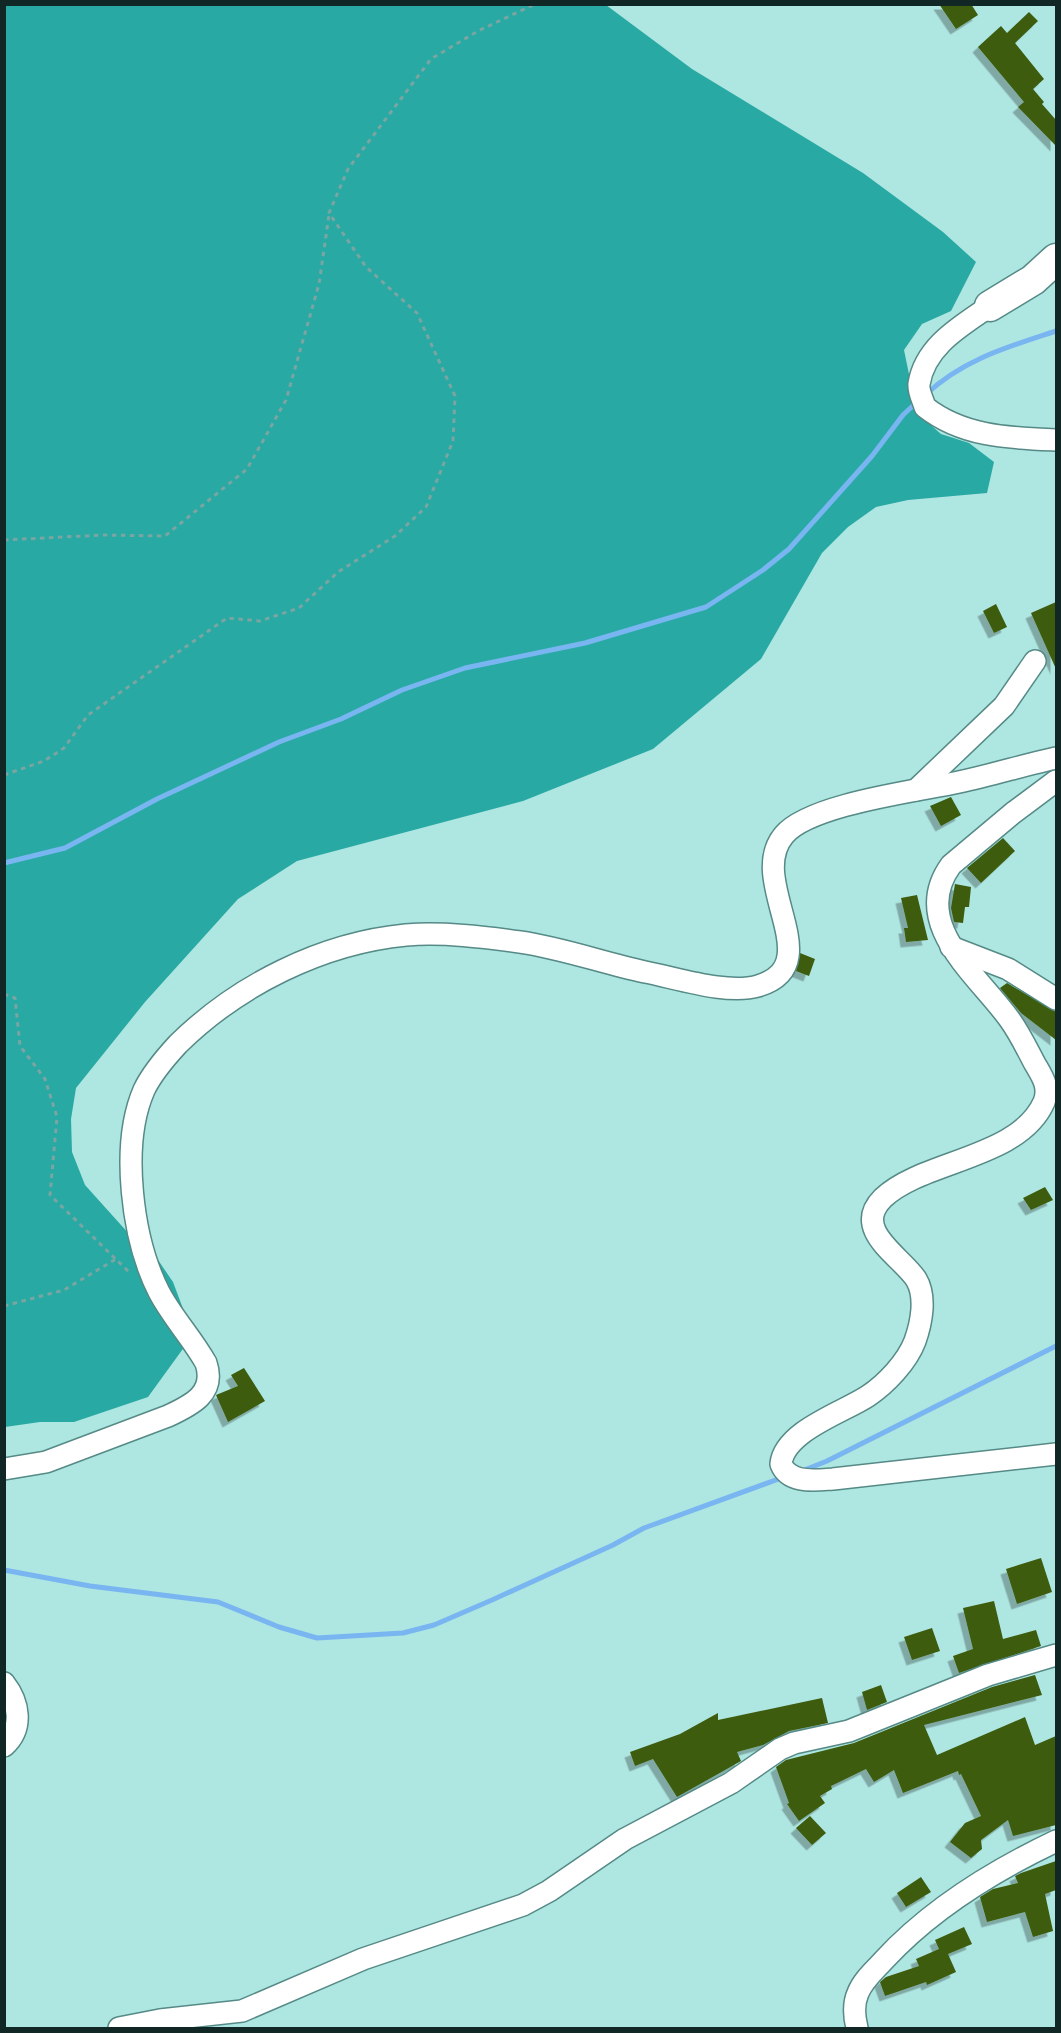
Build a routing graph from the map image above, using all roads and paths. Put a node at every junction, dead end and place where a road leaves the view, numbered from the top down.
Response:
1 (535, 4) edge
2 (329, 213) junction
3 (1056, 259) edge
4 (990, 306) joint
5 (1056, 440) edge
6 (4, 540) edge
7 (1035, 661) dead end
8 (1056, 758) edge
9 (4, 775) edge
10 (1056, 782) edge
11 (915, 791) junction
12 (951, 947) junction
13 (4, 993) edge
14 (1056, 999) edge
15 (1056, 1108) edge
16 (1032, 1120) junction
17 (116, 1259) junction
18 (132, 1275) dead end
19 (4, 1306) edge
20 (1056, 1454) edge
21 (4, 1469) edge
22 (1056, 1655) edge
23 (4, 1683) edge
24 (4, 1746) edge
25 (1056, 1842) edge
26 (119, 2028) edge
27 (857, 2028) edge

1 - 2 path
2 - 6 path
2 - 9 path
3 - 4 street
4 - 5 street
7 - 11 street
8 - 11 street
10 - 12 street
11 - 21 street
12 - 14 street
12 - 16 street
13 - 17 path
15 - 16 street
16 - 20 street
17 - 18 path
17 - 19 path
22 - 26 street
23 - 24 street
25 - 27 street

